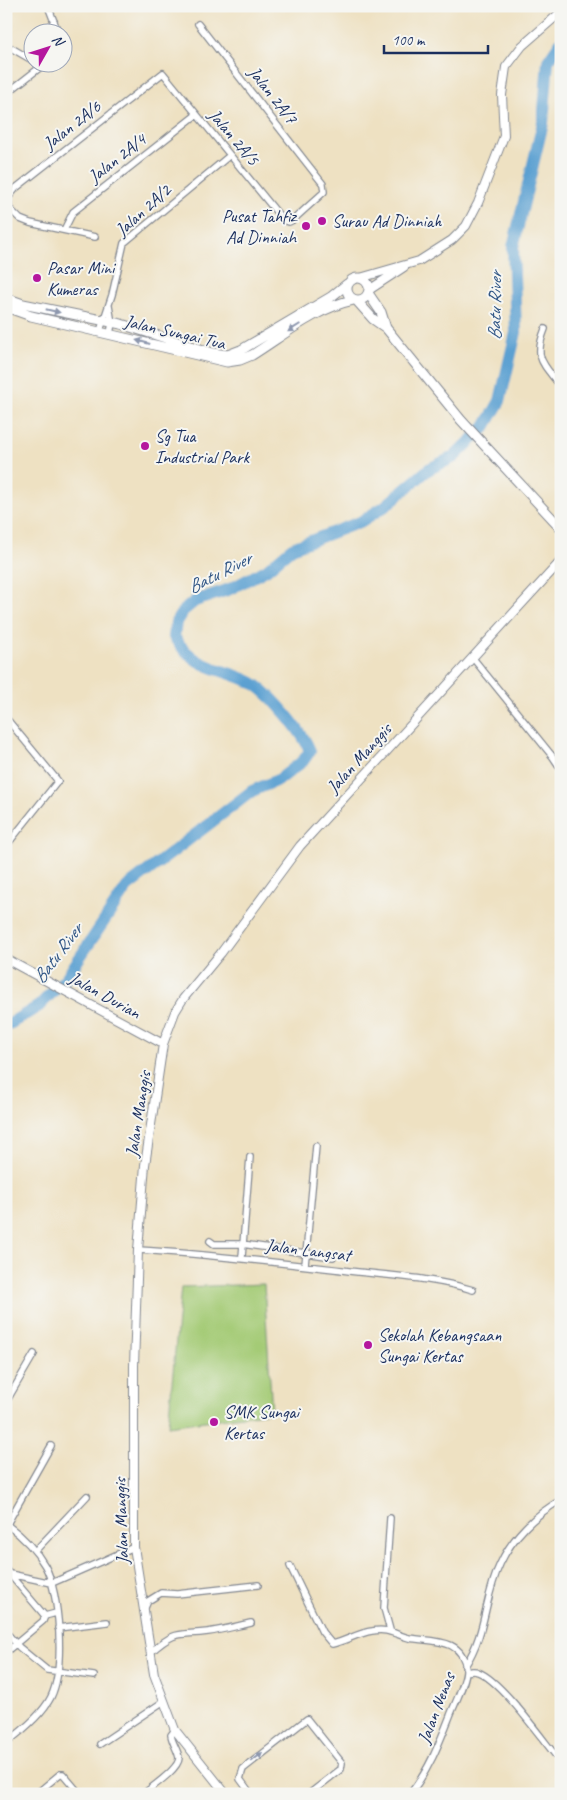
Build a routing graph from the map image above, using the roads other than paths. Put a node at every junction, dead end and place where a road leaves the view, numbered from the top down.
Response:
1 (48, 6) edge
2 (561, 12) edge
3 (54, 21) edge
4 (198, 24) dead end
5 (6, 45) edge
6 (22, 52) edge
7 (32, 72) edge
8 (163, 73) joint
9 (6, 94) edge
10 (196, 115) junction
11 (229, 156) junction
12 (7, 205) edge
13 (283, 220) joint
14 (64, 230) junction
15 (95, 237) dead end
16 (408, 264) junction
17 (360, 278) junction
18 (348, 284) junction
19 (369, 292) junction
20 (6, 298) edge
21 (355, 300) junction
22 (6, 307) edge
23 (107, 322) junction
24 (386, 328) junction
25 (545, 329) dead end
26 (100, 332) junction
27 (110, 334) junction
28 (561, 387) edge
29 (561, 528) edge
30 (561, 561) edge
31 (472, 657) junction
32 (6, 718) edge
33 (561, 769) edge
34 (6, 846) edge
35 (6, 959) edge
36 (163, 1044) junction
37 (316, 1146) dead end
38 (250, 1157) dead end
39 (210, 1241) dead end
40 (242, 1244) junction
41 (138, 1250) junction
42 (306, 1252) junction
43 (242, 1257) junction
44 (333, 1257) dead end
45 (305, 1265) junction
46 (473, 1290) dead end
47 (34, 1354) dead end
48 (6, 1402) edge
49 (51, 1446) dead end
50 (87, 1496) dead end
51 (561, 1500) edge
52 (390, 1518) dead end
53 (7, 1524) edge
54 (134, 1547) junction
55 (35, 1551) junction
56 (290, 1566) dead end
57 (8, 1572) edge
58 (52, 1582) junction
59 (258, 1585) dead end
60 (144, 1610) junction
61 (56, 1613) junction
62 (45, 1616) junction
63 (107, 1622) dead end
64 (251, 1623) dead end
65 (58, 1628) junction
66 (390, 1630) junction
67 (6, 1632) edge
68 (16, 1643) junction
69 (6, 1652) edge
70 (150, 1652) junction
71 (466, 1669) junction
72 (57, 1672) junction
73 (94, 1676) dead end
74 (164, 1702) junction
75 (175, 1730) junction
76 (6, 1743) edge
77 (100, 1744) dead end
78 (561, 1762) edge
79 (36, 1794) edge
80 (80, 1794) edge
81 (144, 1794) edge
82 (226, 1794) edge
83 (252, 1794) edge
84 (309, 1794) edge
85 (410, 1794) edge

1 - 3 street
2 - 16 street
4 - 13 street, Jalan 2A/7
5 - 6 street
7 - 9 street
8 - 10 street, Jalan 2A/5
8 - 12 street, Jalan 2A/6
10 - 11 street, Jalan 2A/5
10 - 14 street, Jalan 2A/4
11 - 13 street, Jalan 2A/5
11 - 23 street, Jalan 2A/2
12 - 14 street
14 - 15 street
16 - 17 street
16 - 19 street
17 - 18 main road
17 - 19 main road
18 - 21 main road
18 - 23 main road, Jalan Sungai Tua
19 - 21 main road
19 - 24 main road
20 -> 23 main road, Jalan Sungai Tua
21 - 24 main road
21 -> 27 main road, Jalan Sungai Tua
22 - 26 main road, Jalan Sungai Tua
23 - 26 street, Jalan 2A/2
23 - 27 street, Jalan 2A/2
24 - 29 main road
25 - 28 street
26 - 27 main road, Jalan Sungai Tua
30 - 31 street, Jalan Manggis
31 - 33 street
31 - 36 street, Jalan Manggis
32 - 34 street
35 - 36 street, Jalan Durian
36 - 41 street, Jalan Manggis
37 - 42 street
38 - 40 street
39 - 40 street
40 - 42 street
40 - 43 street
41 - 43 street, Jalan Langsat
41 - 54 street, Jalan Manggis
42 - 44 street
42 - 45 street
43 - 45 street, Jalan Langsat
45 - 46 street, Jalan Langsat
47 - 48 street
49 - 53 street
50 - 55 street
51 - 71 street
52 - 66 street
53 - 55 street
54 - 58 street
54 - 60 street, Jalan Manggis
55 - 58 street
56 - 66 street
57 - 58 street
57 - 62 street
58 - 61 street
59 - 60 street
60 - 70 street, Jalan Manggis
61 - 62 street
61 - 65 street
62 - 68 street
63 - 65 street
64 - 70 street
65 - 72 street
66 - 71 street, Jalan Nenas
67 - 68 street
68 - 69 street
68 - 72 street
70 - 74 street, Jalan Manggis
71 - 78 street
71 - 85 street, Jalan Nenas
72 - 73 street
72 - 76 street
74 - 75 street, Jalan Manggis
74 - 77 street
75 - 81 street
75 - 82 street, Jalan Manggis
79 - 80 street
83 -> 84 street

